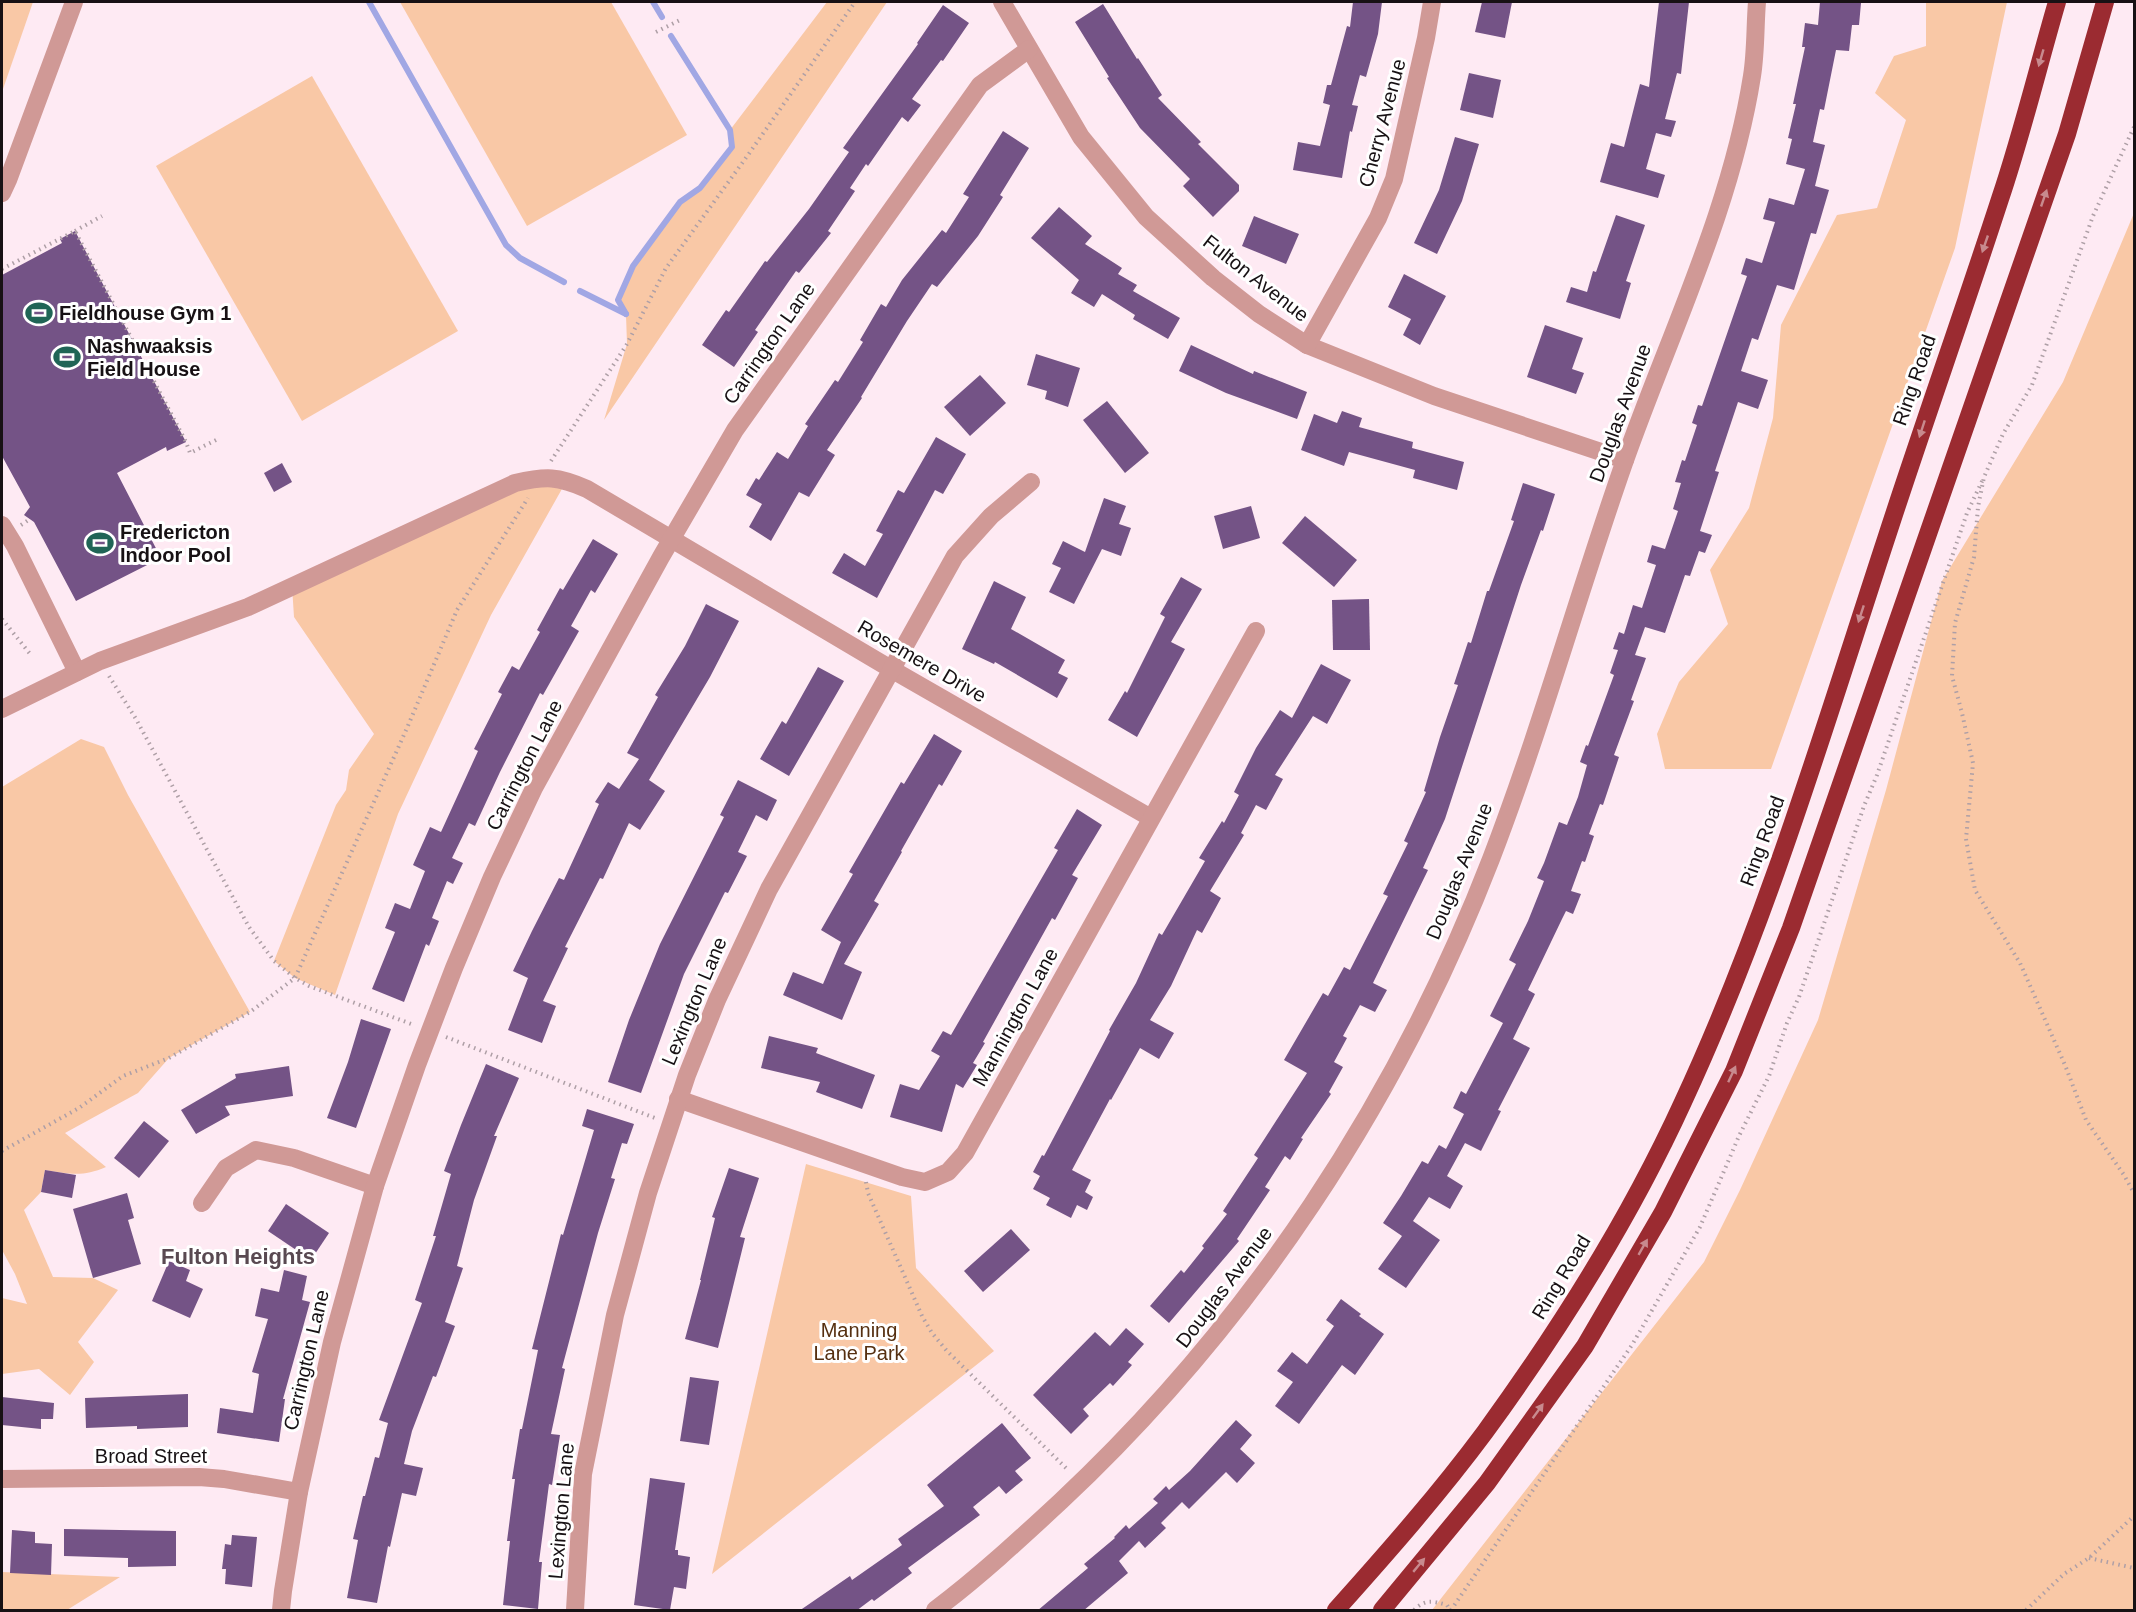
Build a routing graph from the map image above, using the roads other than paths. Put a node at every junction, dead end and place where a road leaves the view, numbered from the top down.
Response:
1 (74, 2) edge
2 (1002, 2) edge
3 (1432, 2) edge
4 (1757, 2) edge
5 (2057, 2) edge
6 (2105, 2) edge
7 (2115, 2) edge
8 (1029, 49) junction
9 (2067, 134) junction
10 (2, 193) edge
11 (1307, 345) junction
12 (1625, 460) junction
13 (1031, 482) dead end
14 (2, 525) edge
15 (672, 538) junction
16 (1257, 631) dead end
17 (891, 669) junction
18 (77, 672) junction
19 (2, 709) edge
20 (1151, 818) junction
21 (678, 1099) junction
22 (375, 1186) junction
23 (202, 1203) dead end
24 (2, 1479) edge
25 (298, 1492) junction
26 (281, 1611) edge
27 (575, 1611) edge
28 (935, 1611) edge
29 (1336, 1611) edge
30 (1382, 1611) edge

1 - 10 street
2 - 8 street, Fulton Avenue
3 - 11 street, Cherry Avenue
4 - 12 street, Douglas Avenue
5 -> 29 highway, Ring Road
6 - 9 highway
7 - 9 highway
8 - 11 street, Fulton Avenue
8 - 15 street, Carrington Lane
30 -> 9 highway
11 - 12 street, Fulton Avenue
12 - 28 street, Douglas Avenue
13 - 17 street, Lexington Lane
14 - 18 street
15 - 17 street, Rosemere Drive
15 - 18 street, Rosemere Drive
15 - 22 street, Carrington Lane
16 - 20 street, Mannington Lane
17 - 20 street, Rosemere Drive
17 - 21 street, Lexington Lane
18 - 19 street
20 - 21 street, Mannington Lane
21 - 27 street, Lexington Lane
22 - 23 street
22 - 25 street, Carrington Lane
24 - 25 street, Broad Street
25 - 26 street, Carrington Lane

